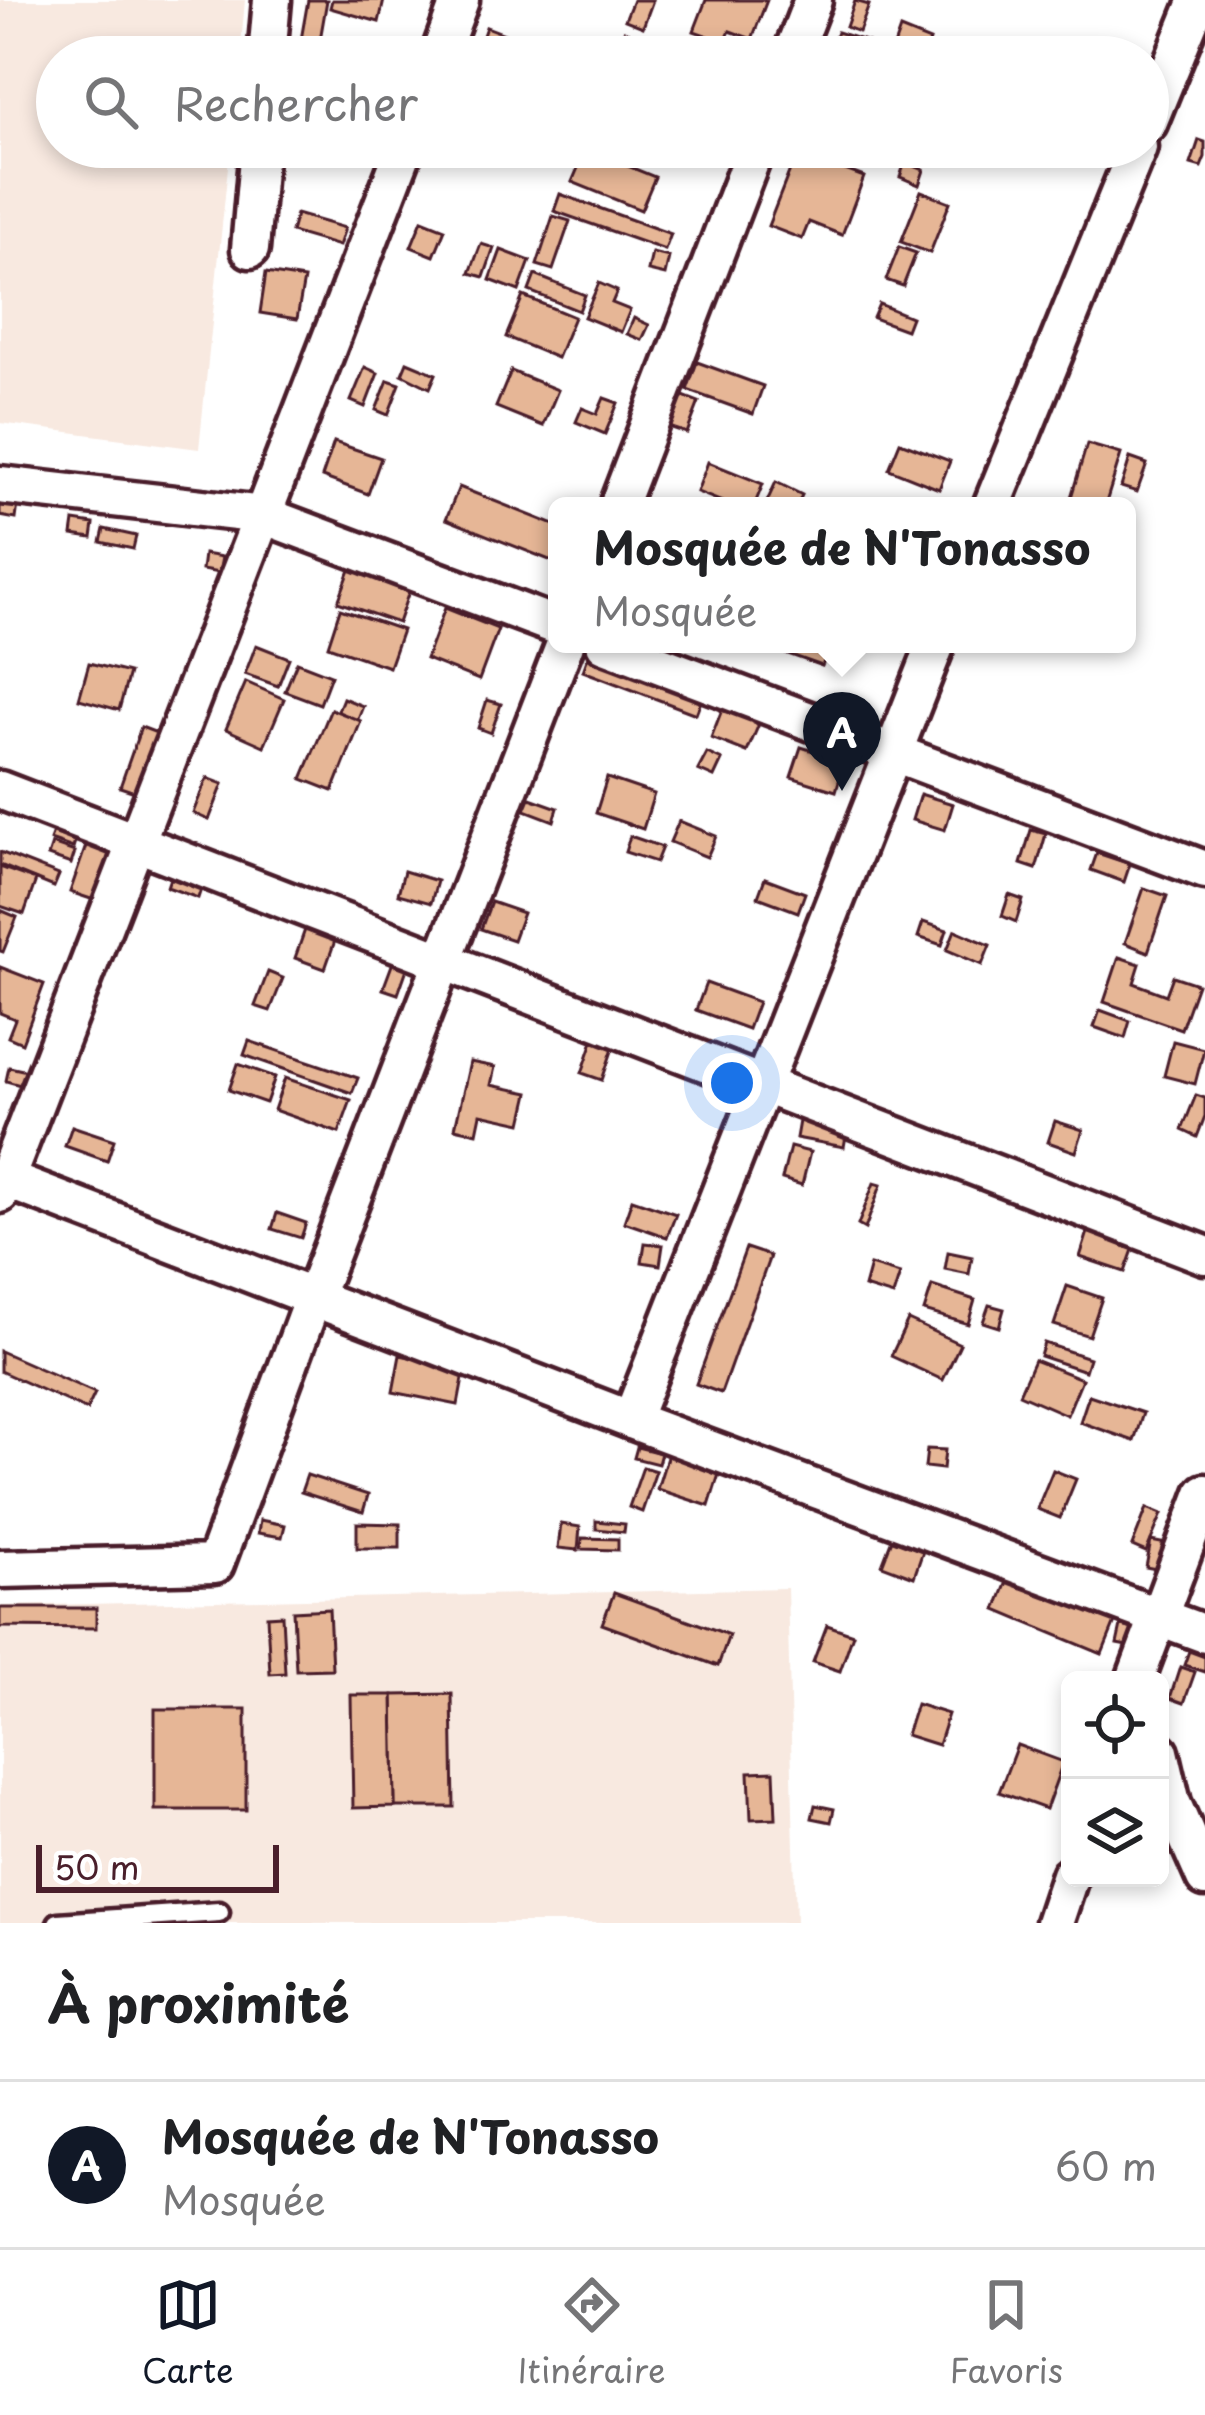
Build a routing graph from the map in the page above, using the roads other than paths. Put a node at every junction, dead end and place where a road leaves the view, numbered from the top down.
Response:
1 (272, 0) edge
2 (460, 0) edge
3 (813, 0) edge
4 (1198, 0) edge
5 (269, 36) edge
6 (447, 36) edge
7 (799, 36) edge
8 (1169, 71) edge
9 (257, 168) edge
10 (397, 168) edge
11 (748, 168) edge
12 (1129, 168) edge
13 (250, 248) dead end
14 (0, 485) edge
15 (621, 497) edge
16 (996, 497) edge
17 (263, 515) junction
18 (548, 623) edge
19 (562, 653) edge
20 (629, 653) edge
21 (932, 653) edge
22 (892, 752) junction
23 (0, 790) edge
24 (136, 842) junction
25 (1205, 870) edge
26 (443, 961) junction
27 (762, 1084) junction
28 (2, 1184) edge
29 (1205, 1256) edge
30 (314, 1298) junction
31 (631, 1420) junction
32 (1205, 1493) edge
33 (0, 1569) edge
34 (1157, 1616) junction
35 (1205, 1634) edge
36 (1138, 1671) edge
37 (1166, 1779) edge
38 (1205, 1878) edge
39 (1066, 1887) edge
40 (219, 1912) dead end
41 (58, 1923) edge
42 (1054, 1923) edge

1 - 5 street
2 - 6 street
3 - 7 street
4 - 8 street
9 - 13 street
10 - 17 street
11 - 15 street
12 - 16 street
14 - 17 street
17 - 18 street
17 - 24 street
19 - 26 street
20 - 22 street
21 - 22 street
22 - 25 street
22 - 27 street
23 - 24 street
24 - 26 street
24 - 28 street
26 - 27 street
26 - 30 street
27 - 29 street
27 - 31 street
28 - 30 street
30 - 31 street
30 - 33 street
31 - 34 street
32 - 34 street
34 - 35 street
34 - 36 street
37 - 38 street
39 - 42 street
40 - 41 lane

